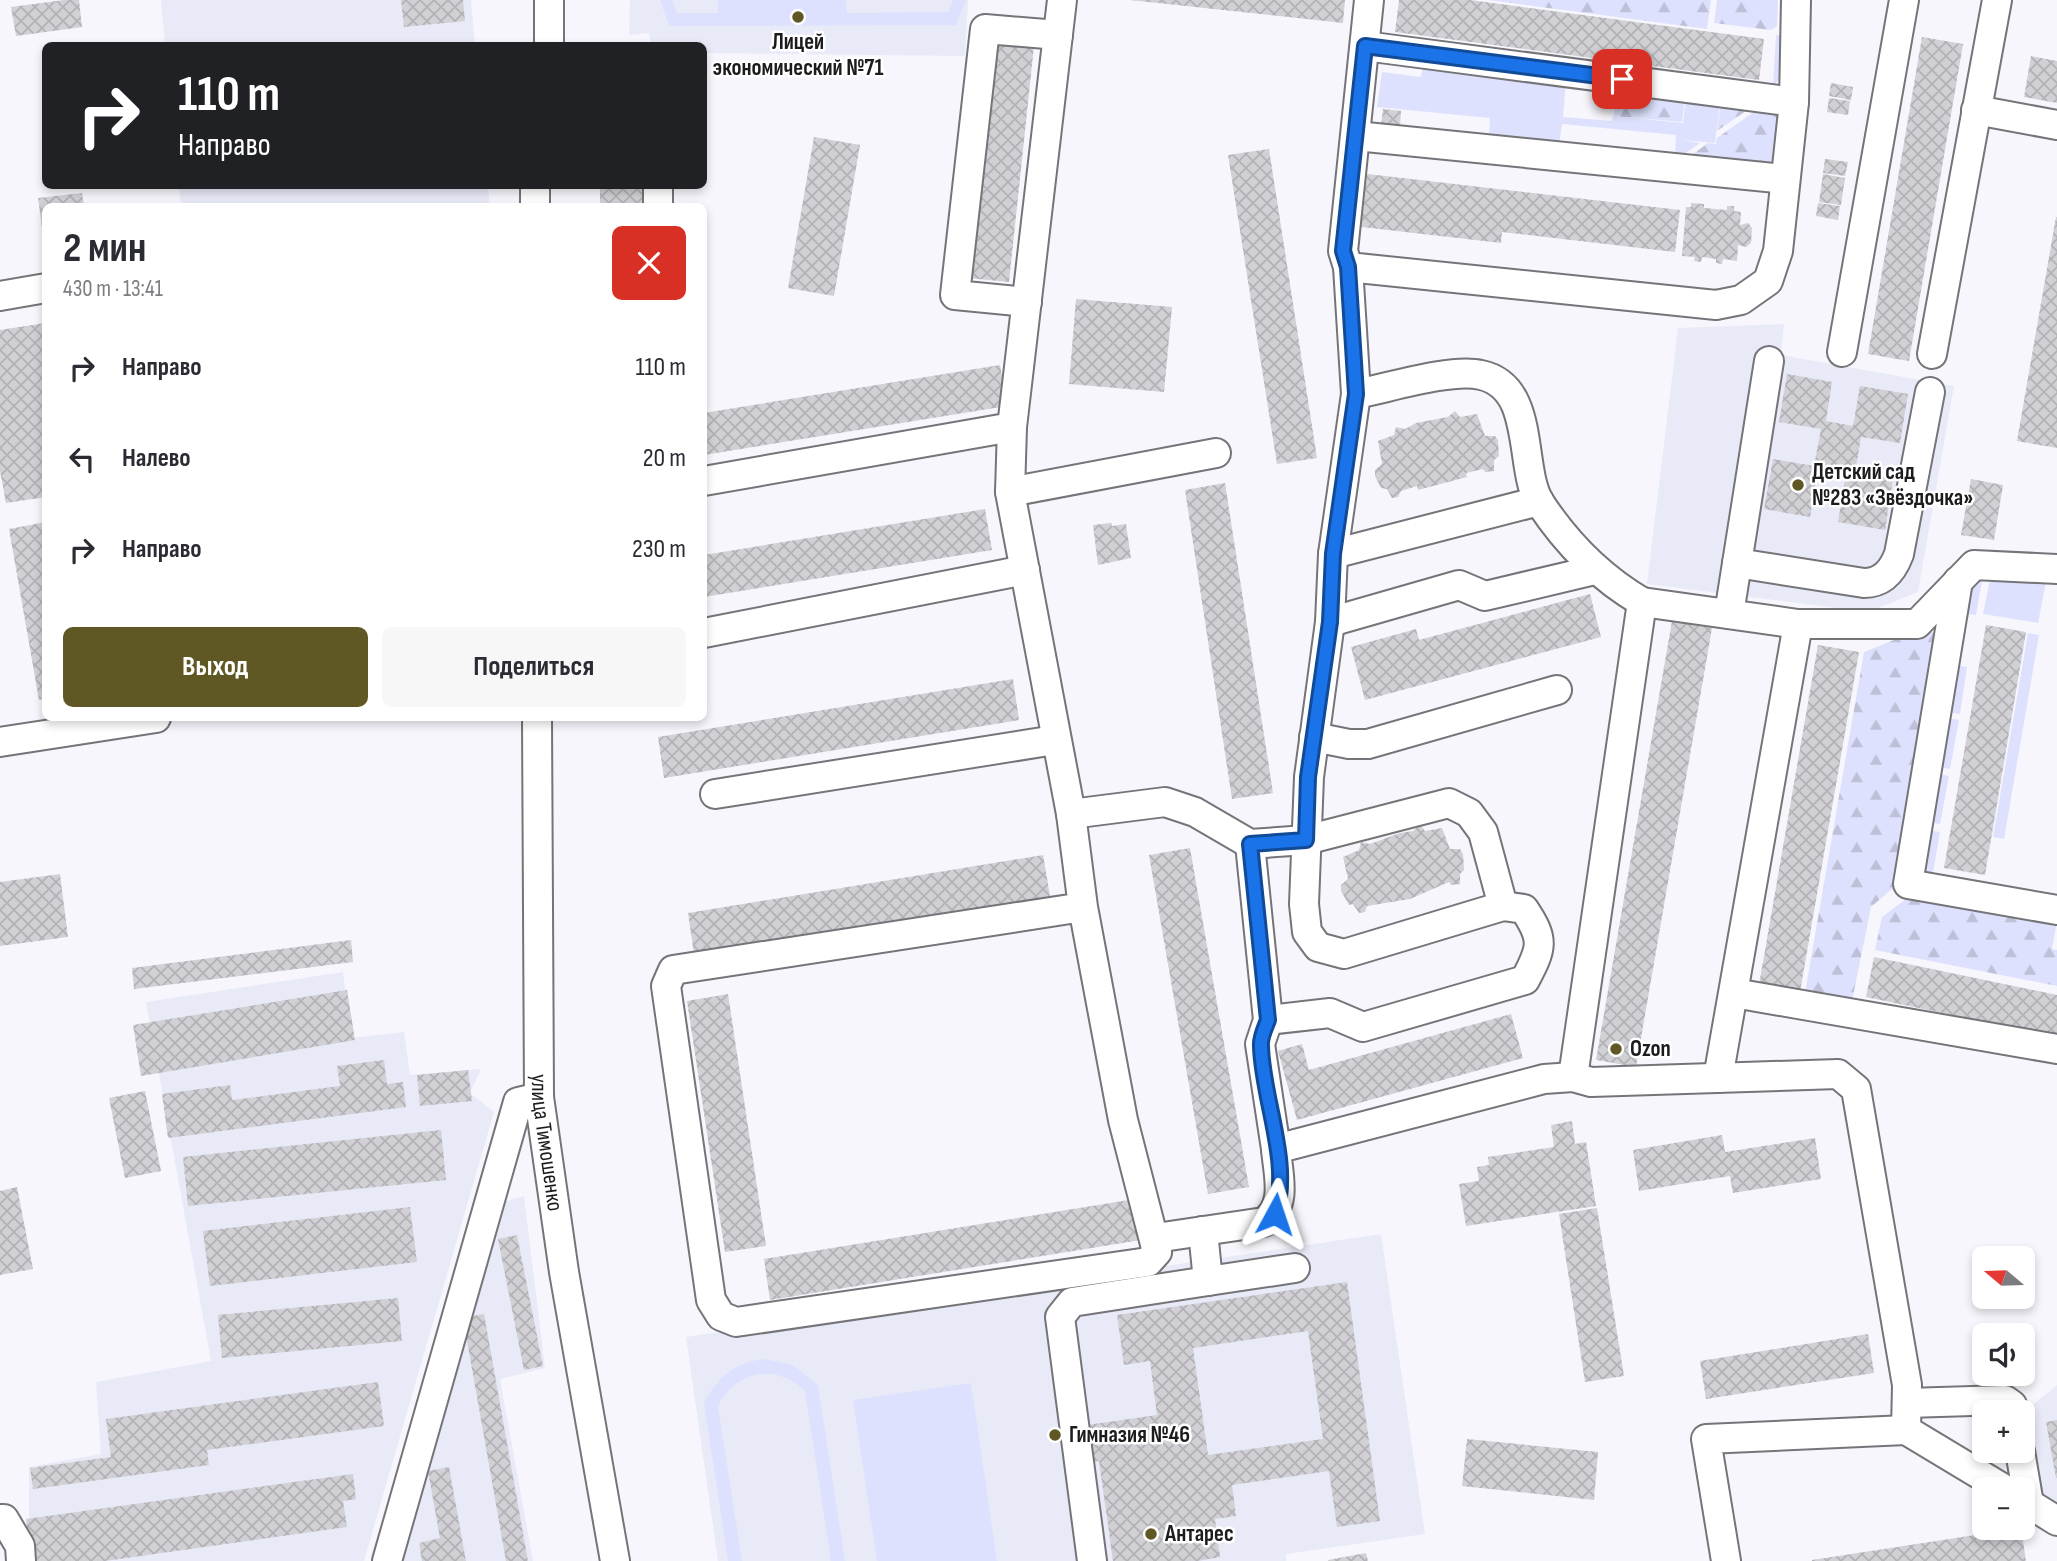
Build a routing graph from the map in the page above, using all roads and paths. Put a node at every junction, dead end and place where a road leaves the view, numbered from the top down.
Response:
1 (550, 0) edge
2 (559, 0) edge
3 (1062, 0) edge
4 (1369, 0) edge
5 (1796, 0) edge
6 (1904, 0) edge
7 (1997, 0) edge
8 (1058, 35) junction
9 (550, 40) edge
10 (1365, 46) junction
11 (1794, 102) junction
12 (1976, 110) junction
13 (2057, 125) edge
14 (1356, 136) junction
15 (1785, 179) junction
16 (1348, 267) junction
17 (42, 289) edge
18 (0, 296) edge
19 (1027, 302) junction
20 (1842, 352) dead end
21 (1933, 354) dead end
22 (1769, 360) dead end
23 (1930, 392) dead end
24 (1356, 394) junction
25 (1012, 427) junction
26 (1216, 453) dead end
27 (707, 480) edge
28 (1010, 492) junction
29 (1539, 501) junction
30 (1333, 554) junction
31 (1737, 563) junction
32 (2057, 569) edge
33 (1025, 570) junction
34 (1595, 570) junction
35 (1958, 581) junction
36 (1642, 602) junction
37 (1729, 614) junction
38 (1330, 622) junction
39 (1798, 624) junction
40 (707, 632) edge
41 (1557, 690) dead end
42 (136, 721) edge
43 (537, 721) edge
44 (1314, 737) junction
45 (1055, 740) junction
46 (0, 742) edge
47 (716, 794) dead end
48 (1071, 814) junction
49 (1306, 840) junction
50 (1250, 844) junction
51 (1503, 906) junction
52 (1083, 907) junction
53 (2057, 910) edge
54 (1734, 993) junction
55 (1268, 1020) junction
56 (2057, 1049) edge
57 (1573, 1077) junction
58 (1718, 1078) junction
59 (539, 1097) junction
60 (1276, 1149) junction
61 (1203, 1231) junction
62 (1156, 1238) junction
63 (1295, 1268) dead end
64 (1208, 1281) junction
65 (1972, 1405) edge
66 (1907, 1416) junction
67 (1988, 1477) edge
68 (2035, 1508) edge
69 (0, 1519) edge
70 (2057, 1521) edge
71 (21, 1561) edge
72 (387, 1561) edge
73 (615, 1561) edge
74 (1091, 1561) edge
75 (1726, 1561) edge

1 - 9 street
2 - 9 street
3 - 8 street
4 - 10 street
5 - 11 street
6 - 20 street
7 - 12 street
8 - 19 street
8 - 19 street
10 - 11 street
10 - 14 street
11 - 15 street
12 - 13 street
12 - 21 street
14 - 15 street
14 - 16 street
15 - 16 street
16 - 24 street
17 - 18 street
19 - 25 street
22 - 31 street
23 - 31 street
24 - 29 street
24 - 30 street
25 - 27 street
25 - 28 street
26 - 28 street
28 - 33 street
29 - 30 street
29 - 34 street
30 - 38 street
31 - 37 street
32 - 35 street
33 - 40 street
33 - 45 street
34 - 36 street
34 - 38 street
35 - 39 street
35 - 53 street
36 - 37 street
36 - 57 street
37 - 39 street
38 - 44 street
39 - 54 street
41 - 44 street
42 - 46 street
43 - 59 street, улица Тимошенко
44 - 49 street
45 - 47 street
45 - 48 street
48 - 50 street
48 - 52 street
49 - 50 street
49 - 51 street
49 - 51 street
50 - 55 street
51 - 55 street
52 - 62 street
52 - 62 street
54 - 56 street
54 - 58 street
55 - 60 street
57 - 58 street
57 - 60 street
58 - 66 street
59 - 72 street
59 - 73 street, улица Тимошенко
60 - 61 street
61 - 62 street
61 - 64 street
63 - 64 street
64 - 74 street
65 - 66 street
66 - 67 street
66 - 75 street
68 - 70 street
69 - 71 street

